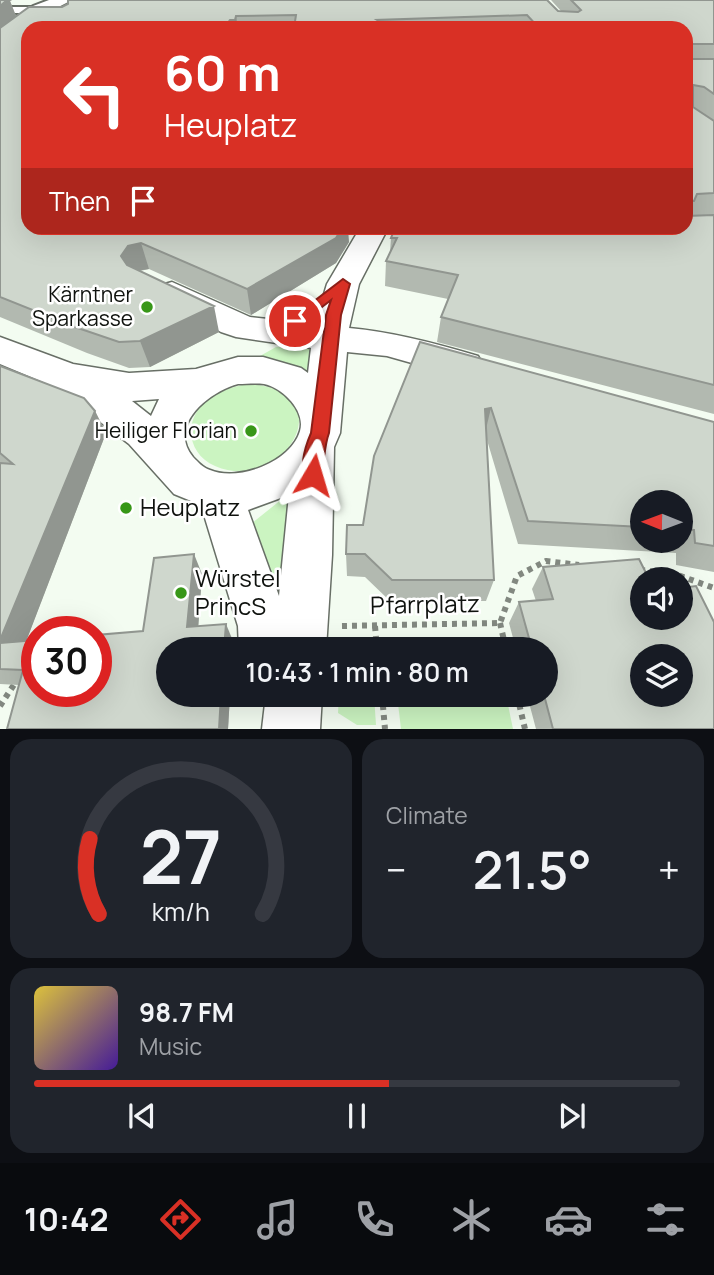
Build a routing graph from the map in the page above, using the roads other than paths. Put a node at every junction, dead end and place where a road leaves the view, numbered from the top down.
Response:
1 (70, 5) edge
2 (0, 10) edge
3 (39, 13) edge
4 (21, 26) edge
5 (0, 41) edge
6 (370, 235) edge
7 (148, 281) edge
8 (343, 284) junction
9 (276, 333) junction
10 (330, 337) junction
11 (0, 350) edge
12 (496, 373) edge
13 (68, 377) junction
14 (216, 377) junction
15 (317, 433) junction
16 (167, 454) junction
17 (219, 492) junction
18 (281, 637) edge
19 (290, 637) edge
20 (270, 707) edge
21 (293, 707) edge
22 (271, 729) edge
23 (291, 729) edge

1 - 3 main road
2 - 3 lane
4 - 5 main road
6 - 8 street
7 - 9 street
8 - 9 street
8 - 10 street
9 - 10 street
9 - 14 street
10 - 12 street
10 - 15 street
11 - 13 street
13 - 14 street
13 - 16 street
14 - 15 street
14 - 16 street
15 - 17 street
15 - 19 street
16 - 17 street
17 - 18 street
20 - 22 street
21 - 23 street

